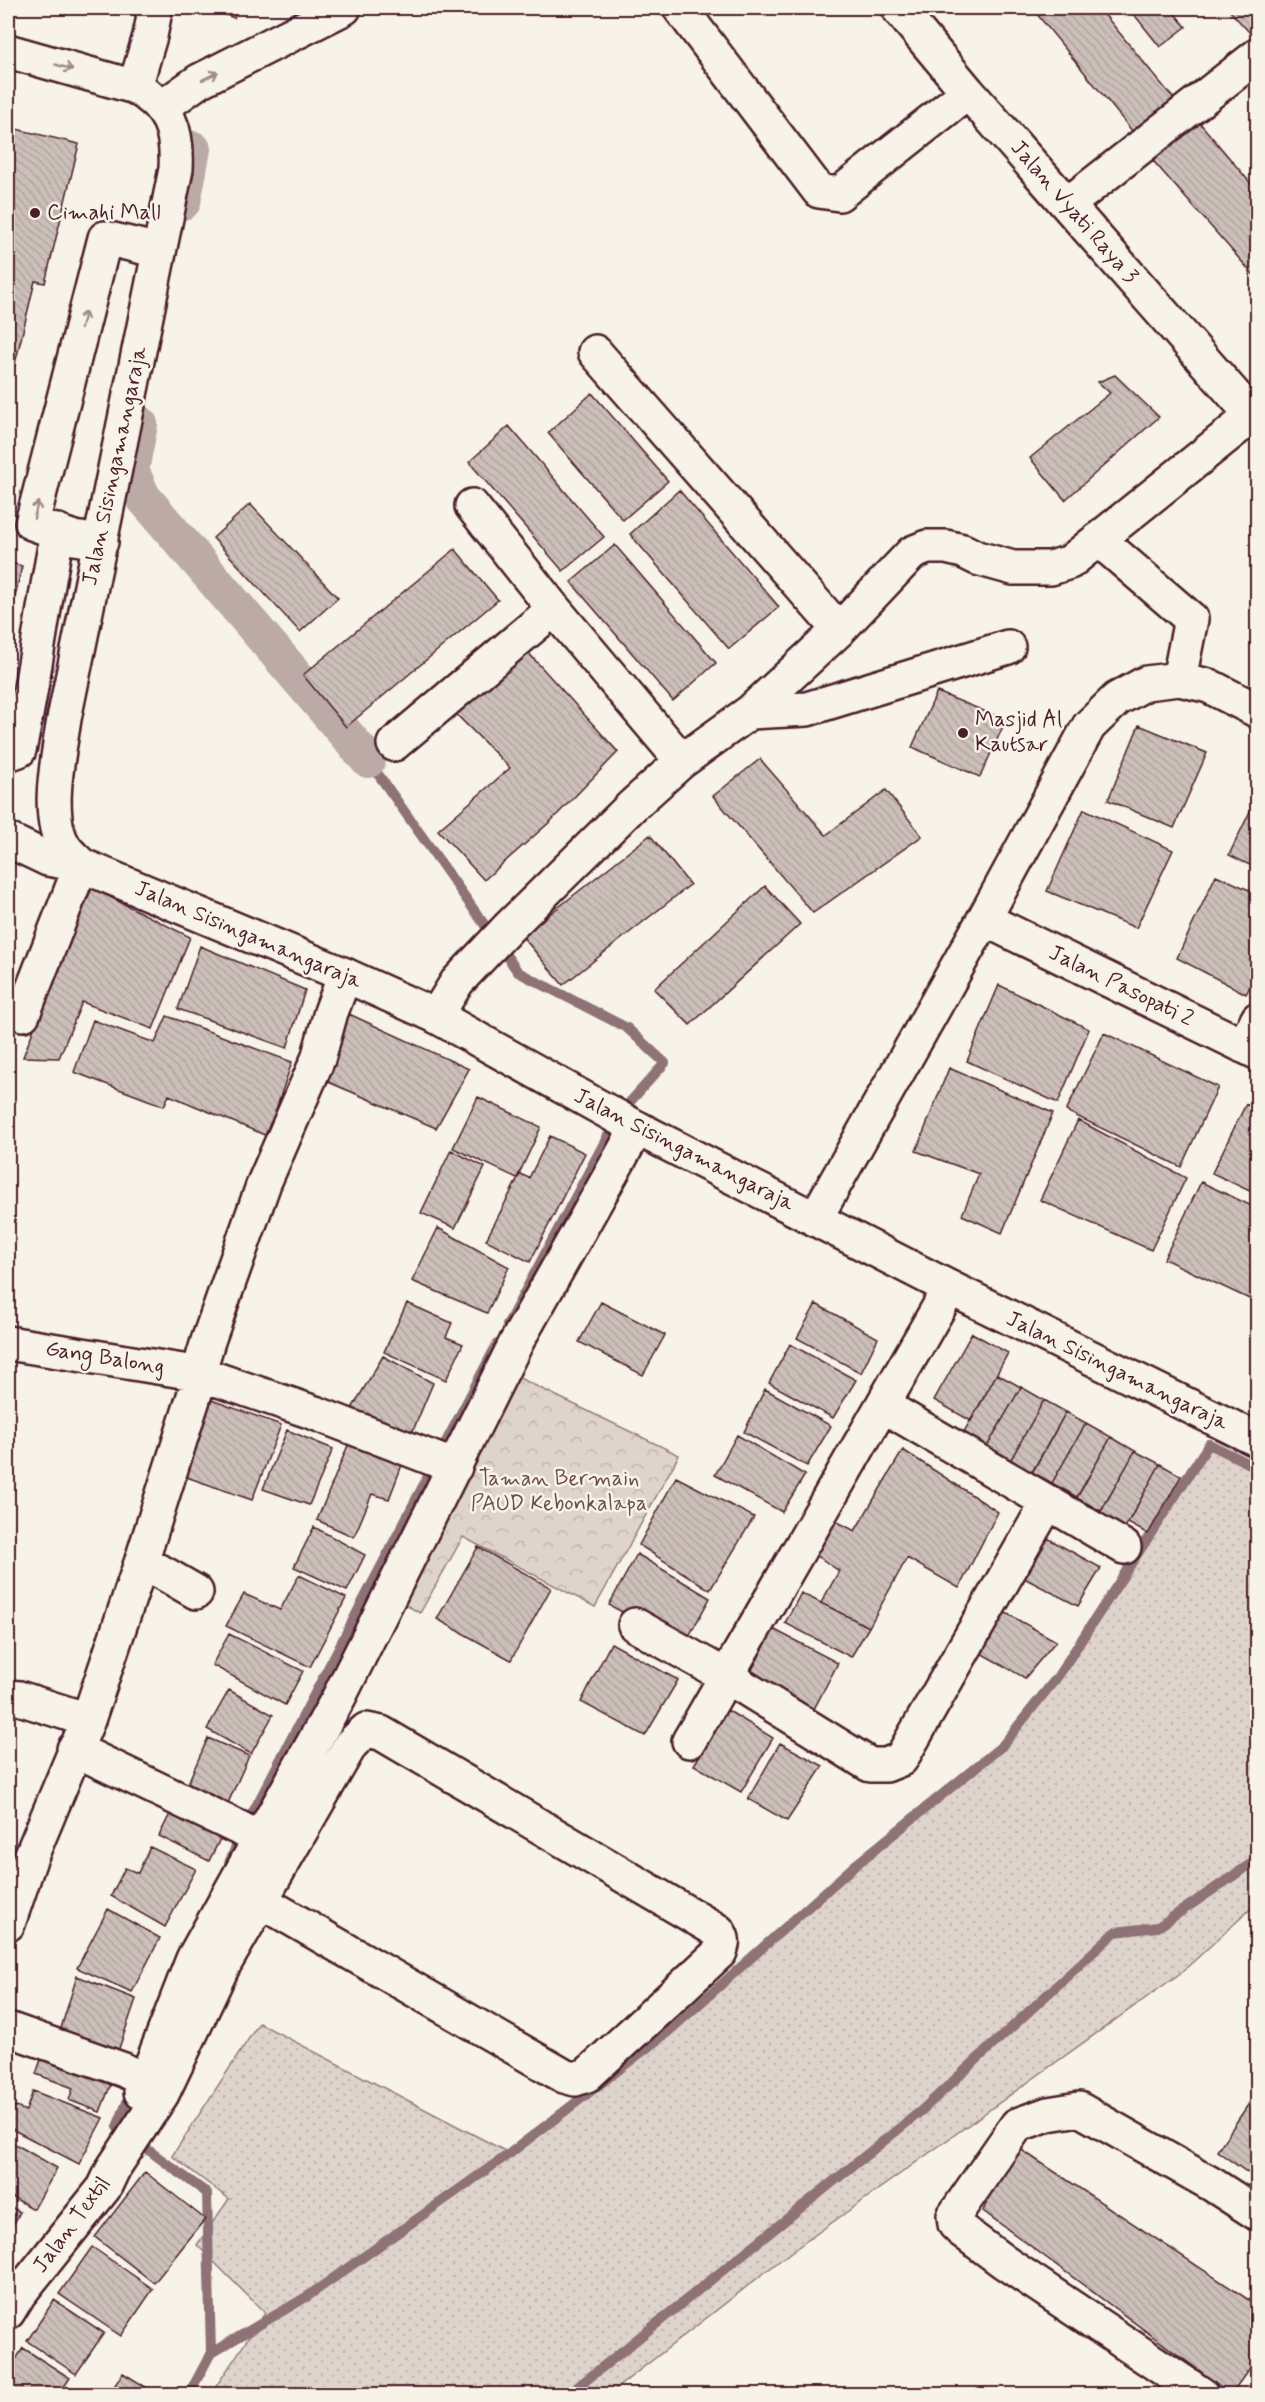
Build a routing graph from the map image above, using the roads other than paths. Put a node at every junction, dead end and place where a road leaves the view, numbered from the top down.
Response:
1 (151, 8) edge
2 (344, 8) edge
3 (680, 8) edge
4 (898, 8) edge
5 (8, 51) edge
6 (1257, 55) edge
7 (135, 87) junction
8 (968, 92) junction
9 (161, 108) junction
10 (1068, 204) junction
11 (159, 251) junction
12 (595, 352) dead end
13 (1255, 413) edge
14 (472, 506) dead end
15 (58, 531) junction
16 (1098, 539) junction
17 (101, 543) junction
18 (554, 609) junction
19 (839, 630) junction
20 (1008, 646) dead end
21 (1179, 680) junction
22 (1257, 711) edge
23 (750, 712) junction
24 (394, 744) dead end
25 (8, 754) edge
26 (682, 761) junction
27 (8, 840) edge
28 (81, 865) junction
29 (984, 919) junction
30 (345, 975) junction
31 (23, 1014) dead end
32 (436, 1017) junction
33 (1252, 1040) edge
34 (620, 1119) junction
35 (815, 1219) junction
36 (950, 1288) junction
37 (8, 1343) edge
38 (201, 1374) junction
39 (884, 1406) junction
40 (1257, 1440) edge
41 (455, 1467) junction
42 (1048, 1502) junction
43 (1124, 1547) dead end
44 (141, 1563) junction
45 (196, 1592) dead end
46 (636, 1625) dead end
47 (726, 1677) junction
48 (8, 1697) edge
49 (88, 1720) junction
50 (689, 1741) dead end
51 (74, 1749) junction
52 (260, 1838) junction
53 (261, 1901) junction
54 (8, 1924) edge
55 (8, 2029) edge
56 (145, 2081) junction
57 (114, 2167) junction
58 (1257, 2214) edge
59 (8, 2313) edge
60 (1201, 2394) edge

1 - 7 street
9 -> 2 street
3 - 8 street
4 - 8 street, Jalan Vyati Raya 3
5 -> 7 street, Jalan Sisingamangaraja
6 - 10 street
7 - 9 street, Jalan Sisingamangaraja
8 - 10 street, Jalan Vyati Raya 3
9 - 11 street, Jalan Sisingamangaraja
10 - 13 street, Jalan Vyati Raya 3
15 -> 11 street
11 - 17 street, Jalan Sisingamangaraja
12 - 19 street
13 - 16 street
14 - 18 street
15 - 17 street
15 - 25 street
16 - 19 street
16 - 21 street
17 - 28 street, Jalan Sisingamangaraja
18 - 24 street
18 - 26 street
19 - 23 street
20 - 23 street
21 - 22 street
21 - 29 street
23 - 26 street
26 - 32 street
27 - 28 street
28 - 30 street, Jalan Sisingamangaraja
28 - 31 street
29 - 33 street, Jalan Pasopati 2
29 - 35 street
30 - 32 street, Jalan Sisingamangaraja
30 - 38 street
32 - 34 street, Jalan Sisingamangaraja
34 - 35 street, Jalan Sisingamangaraja
34 - 41 street
35 - 36 street, Jalan Sisingamangaraja
36 - 39 street
36 - 40 street, Jalan Sisingamangaraja
37 - 38 street, Gang Balong
38 - 41 street, Gang Balong
38 - 44 street
39 - 42 street
39 - 47 street
41 - 52 street
42 - 43 street
42 - 47 street
44 - 45 street
44 - 49 street
46 - 47 street
47 - 50 street
48 - 49 street
49 - 51 street
51 - 52 street
51 - 54 street
52 - 56 street
53 - 53 street
53 - 57 street
55 - 56 street
56 - 57 street
57 - 59 street, Jalan Textil
58 - 60 street

